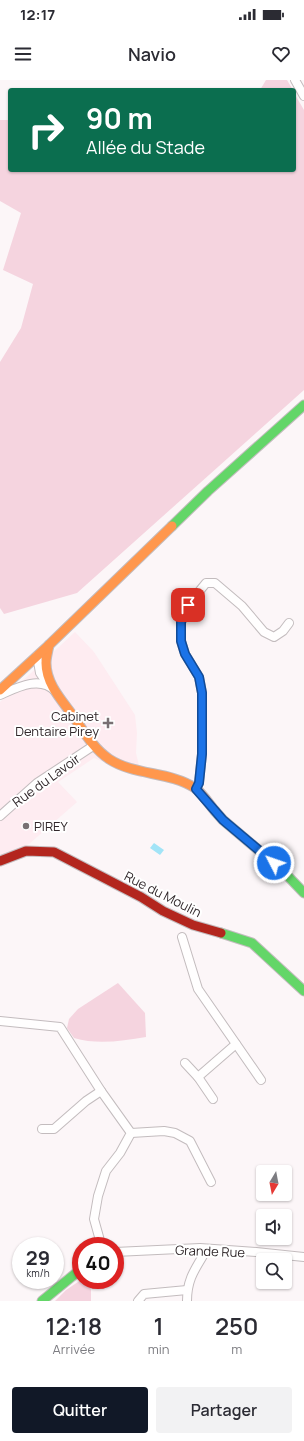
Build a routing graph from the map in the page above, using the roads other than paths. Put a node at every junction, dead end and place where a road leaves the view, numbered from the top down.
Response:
1 (295, 80) edge
2 (304, 96) edge
3 (304, 405) edge
4 (289, 624) dead end
5 (49, 645) junction
6 (36, 656) junction
7 (0, 690) edge
8 (54, 690) junction
9 (0, 695) edge
10 (93, 746) junction
11 (196, 789) junction
12 (0, 816) edge
13 (0, 861) edge
14 (304, 893) edge
15 (182, 937) dead end
16 (304, 991) edge
17 (0, 1022) edge
18 (236, 1044) junction
19 (185, 1063) dead end
20 (198, 1077) junction
21 (261, 1080) dead end
22 (101, 1090) junction
23 (213, 1099) dead end
24 (42, 1129) dead end
25 (131, 1133) junction
26 (211, 1182) dead end
27 (97, 1237) edge
28 (207, 1249) junction
29 (124, 1252) edge
30 (304, 1257) edge
31 (72, 1276) edge
32 (187, 1290) junction
33 (42, 1301) edge
34 (138, 1301) edge
35 (187, 1301) edge

1 - 2 street
3 - 5 street
4 - 11 street
5 - 6 street
5 - 8 street
6 - 7 street
6 - 8 street
8 - 9 street
8 - 10 street
10 - 11 street
10 - 12 street, Rue du Lavoir
11 - 14 street
13 - 16 street, Rue du Moulin
15 - 18 street
17 - 22 street
18 - 20 street
18 - 21 street
19 - 20 street
20 - 23 street
22 - 24 street
22 - 25 street
25 - 26 street
25 - 27 street
28 - 29 street, Grande Rue
28 - 30 street, Grande Rue
28 - 32 street
31 - 33 street
32 - 34 street
32 - 35 street

